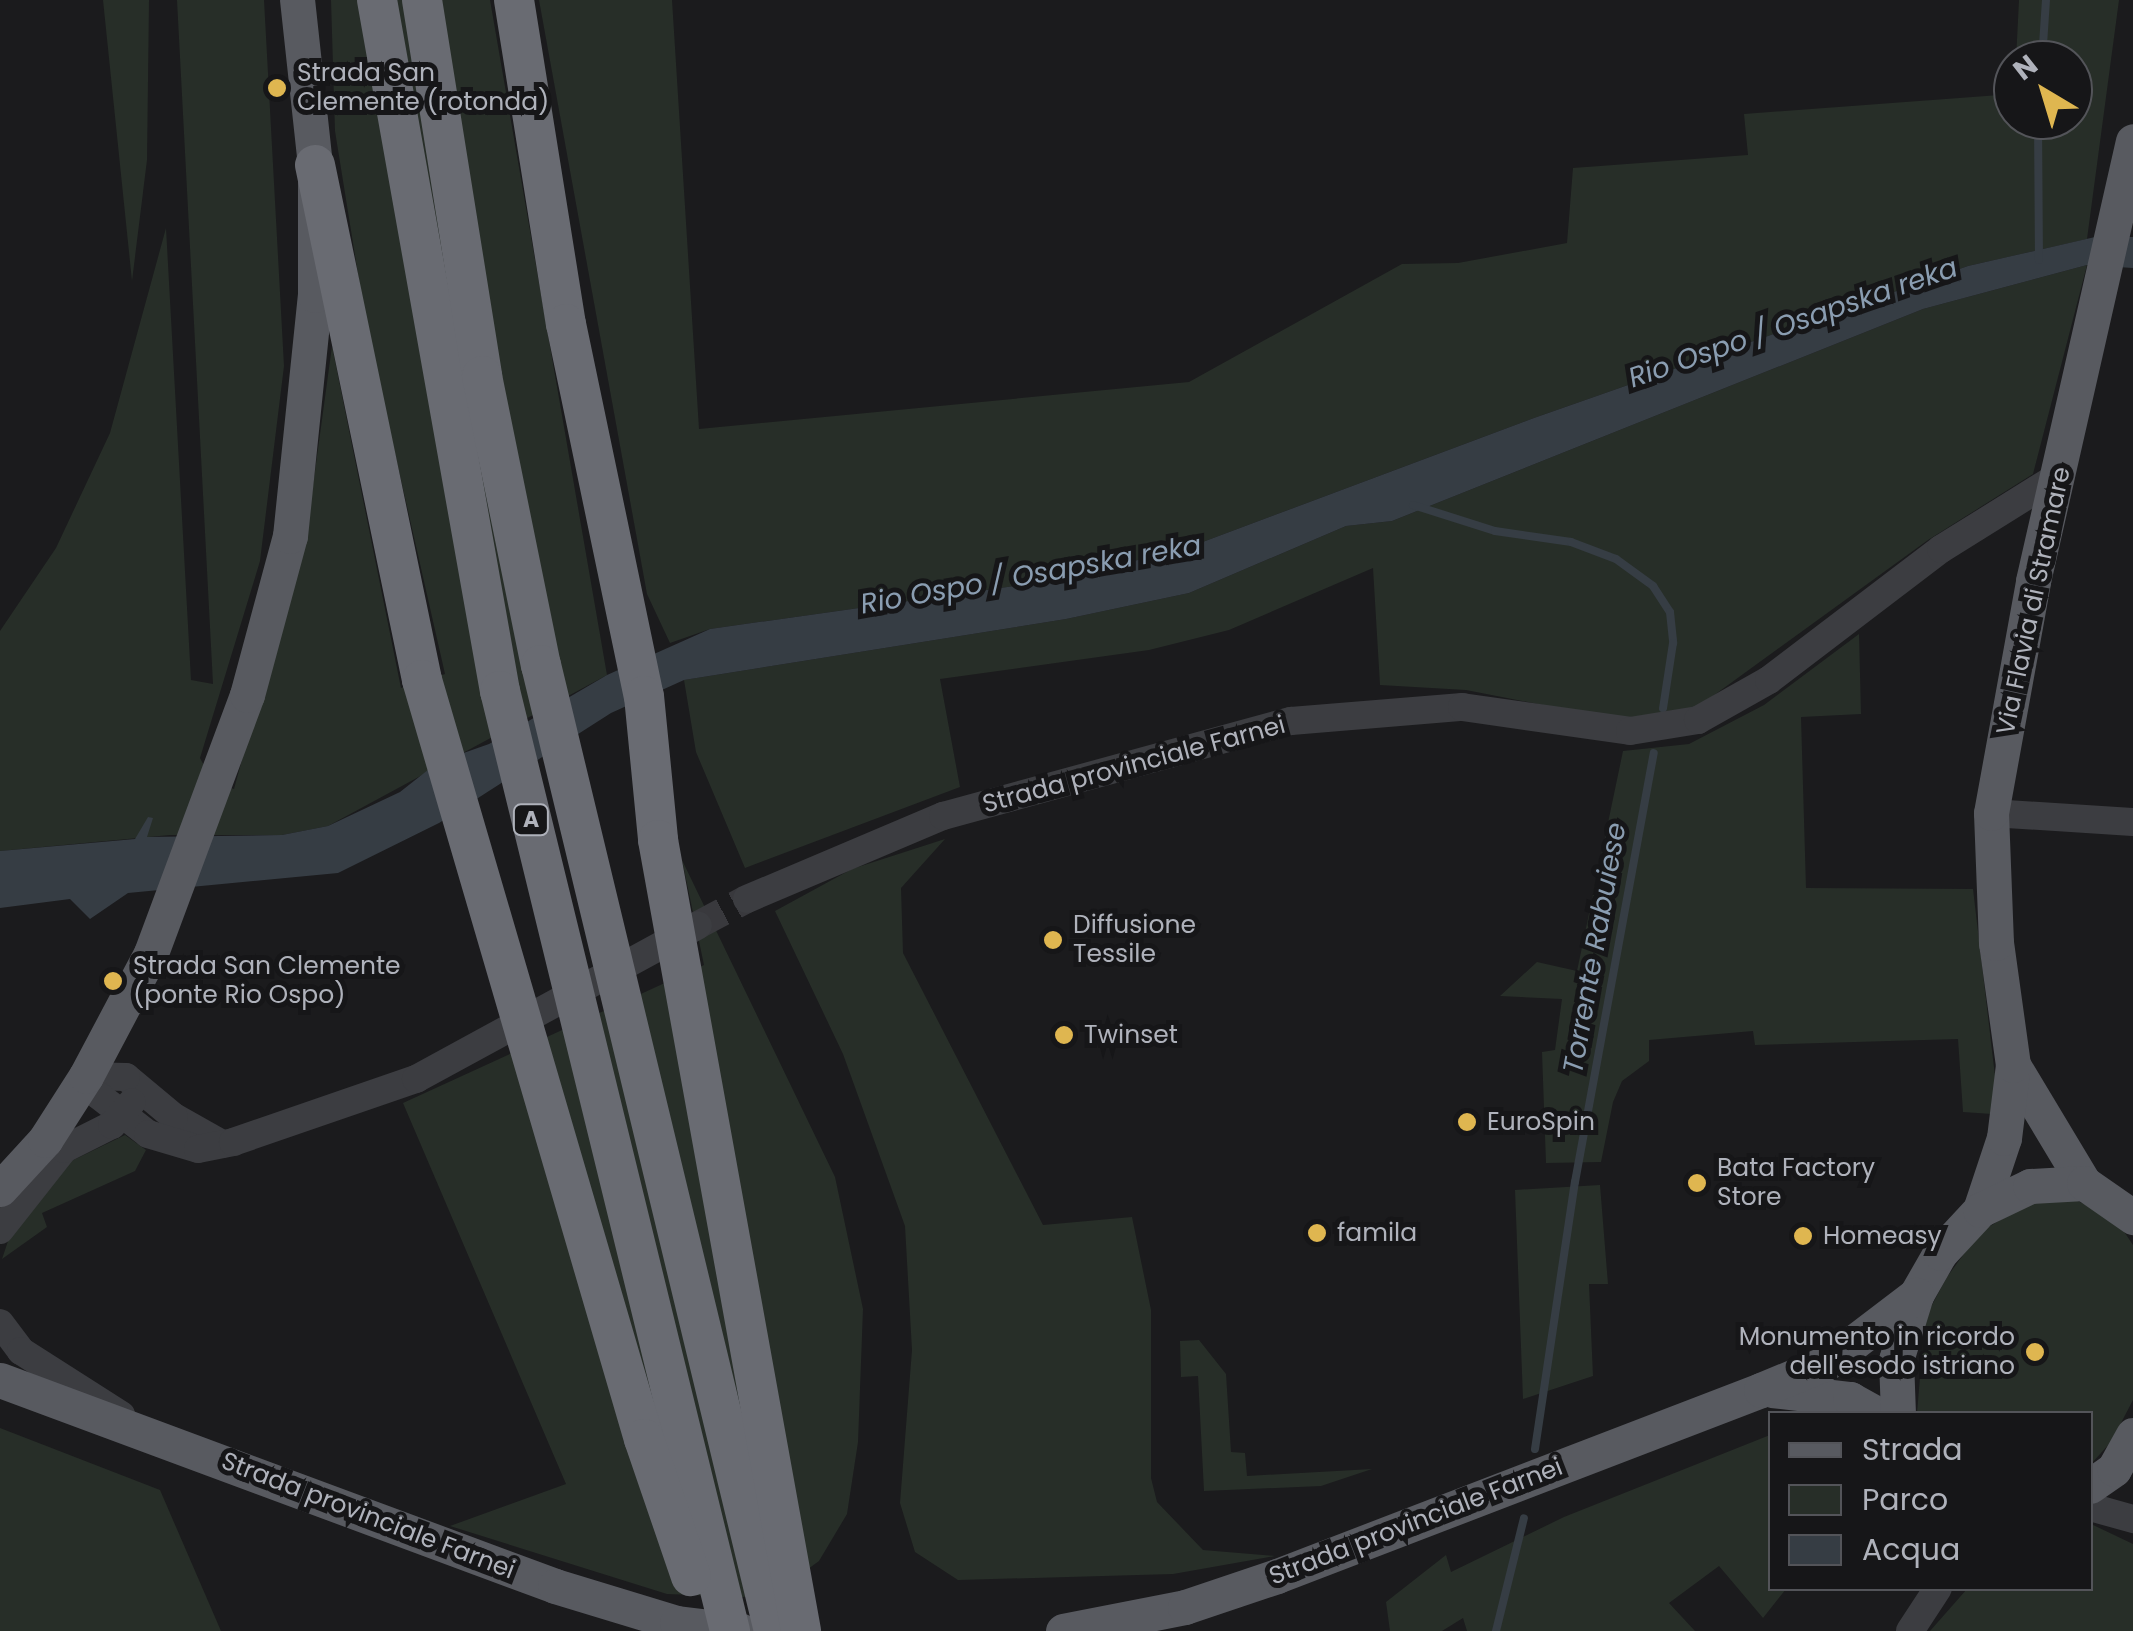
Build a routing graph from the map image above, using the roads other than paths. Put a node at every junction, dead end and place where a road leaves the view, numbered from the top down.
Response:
1 (297, 0) edge
2 (377, 0) edge
3 (422, 0) edge
4 (514, 0) edge
5 (2133, 141) edge
6 (315, 164) junction
7 (2060, 475) junction
8 (1991, 813) junction
9 (2133, 822) edge
10 (747, 899) tunnel mouth
11 (698, 925) tunnel mouth
12 (2014, 1066) junction
13 (86, 1076) junction
14 (140, 1085) junction
15 (124, 1116) junction
16 (222, 1144) junction
17 (0, 1190) edge
18 (2114, 1198) edge
19 (1980, 1210) junction
20 (0, 1230) edge
21 (1916, 1295) junction
22 (0, 1323) edge
23 (0, 1380) edge
24 (1762, 1390) junction
25 (1872, 1411) edge
26 (1898, 1411) edge
27 (147, 1432) junction
28 (2133, 1434) edge
29 (2093, 1484) edge
30 (2093, 1507) edge
31 (2133, 1518) edge
32 (1933, 1591) edge
33 (710, 1631) edge
34 (730, 1631) edge
35 (742, 1631) edge
36 (774, 1631) edge
37 (802, 1631) edge
38 (1064, 1631) edge
39 (1910, 1631) edge

1 - 6 main road
2 - 34 highway, A, bridge
3 - 36 highway, A, bridge
4 - 37 highway, bridge
5 - 7 main road, Via Flavia di Stramare
6 - 13 main road
6 - 33 highway, bridge
7 - 8 main road, Via Flavia di Stramare
7 - 10 street, Strada provinciale Farnei
8 - 9 street
8 - 12 main road, Via Flavia di Stramare
11 - 16 street
12 - 18 main road, Via Flavia di Stramare
12 - 19 main road, Via Flavia di Stramare
13 - 14 street
13 - 15 street
13 - 17 main road
14 - 15 street
14 - 16 street
15 - 16 street
15 - 20 street
18 - 19 main road, Via Flavia di Stramare
19 - 21 main road, Via Flavia di Stramare
21 - 24 main road, Strada provinciale Farnei
21 - 26 main road, Via Flavia di Stramare
22 - 27 street
23 - 27 main road, Strada provinciale Farnei
24 - 25 main road, Strada provinciale Farnei
24 - 38 main road, Strada provinciale Farnei
27 - 35 main road, Strada provinciale Farnei
28 - 29 main road
30 - 31 street
32 - 39 street

